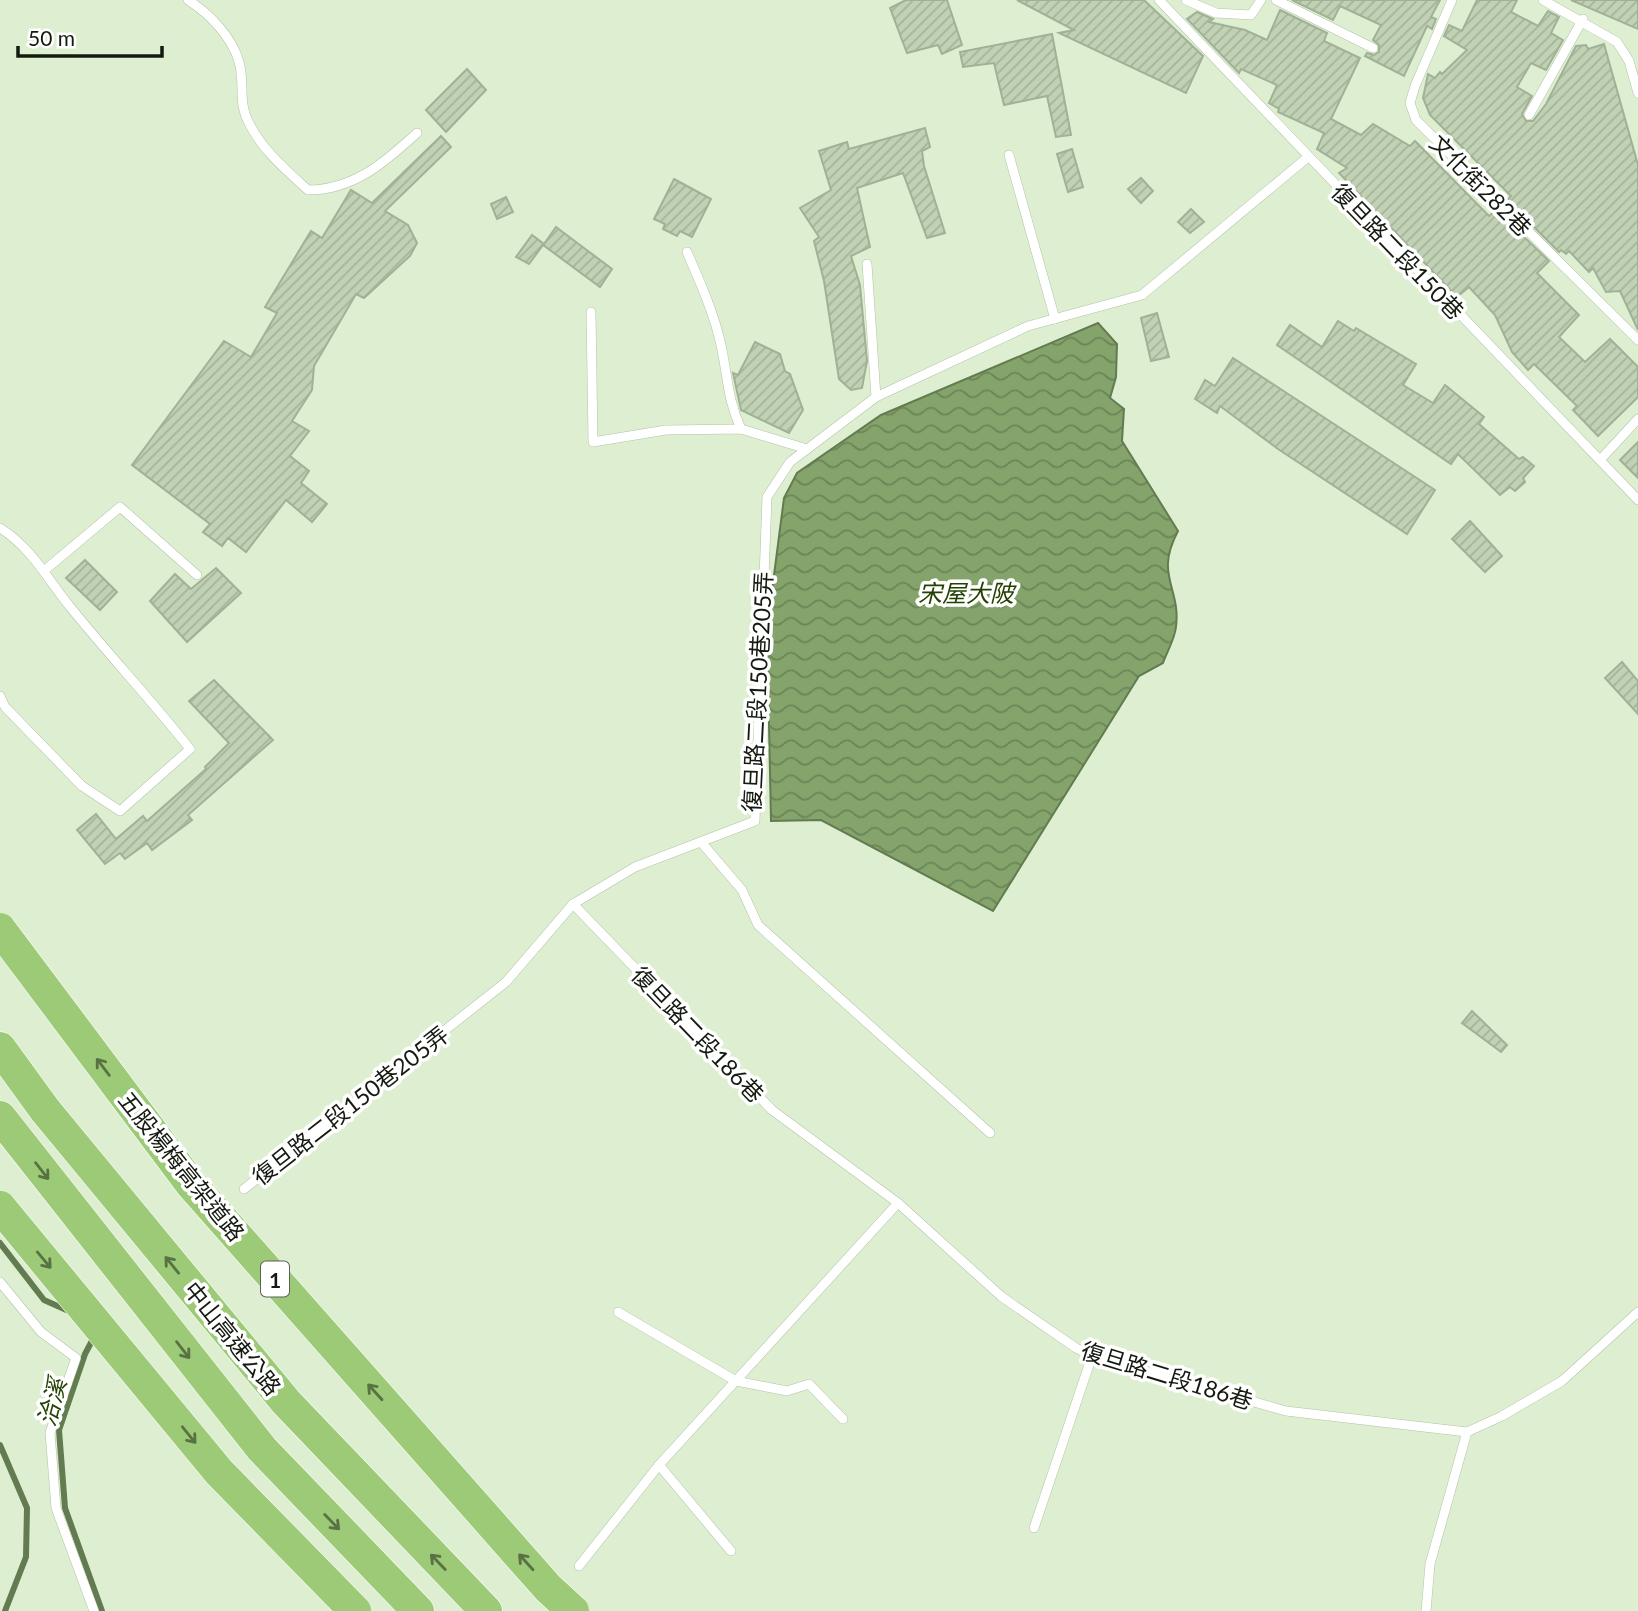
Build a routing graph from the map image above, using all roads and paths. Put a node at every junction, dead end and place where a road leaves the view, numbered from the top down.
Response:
1 (188, 0) edge
2 (1159, 0) edge
3 (1186, 0) edge
4 (1261, 0) edge
5 (1276, 0) edge
6 (1452, 0) edge
7 (1544, 0) edge
8 (1583, 19) junction
9 (1373, 48) dead end
10 (1638, 93) edge
11 (1528, 115) dead end
12 (417, 133) dead end
13 (1009, 155) dead end
14 (1308, 157) junction
15 (687, 252) dead end
16 (867, 264) dead end
17 (591, 312) dead end
18 (1055, 319) junction
19 (1638, 340) edge
20 (876, 397) junction
21 (1638, 419) edge
22 (741, 429) junction
23 (807, 449) junction
24 (1600, 460) junction
25 (1638, 500) edge
26 (0, 528) edge
27 (45, 570) junction
28 (197, 575) dead end
29 (0, 696) edge
30 (701, 842) junction
31 (573, 904) junction
32 (0, 929) edge
33 (0, 1048) edge
34 (0, 1117) edge
35 (990, 1133) dead end
36 (244, 1189) dead end
37 (898, 1203) junction
38 (0, 1208) edge
39 (0, 1282) edge
40 (618, 1312) dead end
41 (1638, 1313) edge
42 (1092, 1356) junction
43 (736, 1381) junction
44 (843, 1419) dead end
45 (1467, 1432) junction
46 (659, 1465) junction
47 (1034, 1528) dead end
48 (731, 1551) dead end
49 (579, 1566) dead end
50 (94, 1611) edge
51 (355, 1611) edge
52 (418, 1611) edge
53 (485, 1611) edge
54 (573, 1611) edge
55 (1426, 1611) edge

1 - 12 lane
2 - 14 lane, 復旦路二段150巷
3 - 4 lane
5 - 9 lane
6 - 19 lane, 文化街282巷
7 - 8 lane
8 - 10 lane
8 - 11 lane
13 - 18 lane
14 - 18 lane, 復旦路二段150巷205弄
14 - 24 lane, 復旦路二段150巷
15 - 22 lane
16 - 20 lane
17 - 22 lane
18 - 20 lane, 復旦路二段150巷205弄
20 - 23 lane, 復旦路二段150巷205弄
21 - 24 lane
22 - 23 lane
23 - 30 lane, 復旦路二段150巷205弄
24 - 25 lane, 復旦路二段150巷
26 - 27 lane
27 - 28 lane
27 - 29 lane
30 - 31 lane, 復旦路二段150巷205弄
30 - 35 lane
31 - 36 lane, 復旦路二段150巷205弄
31 - 37 lane, 復旦路二段186巷
54 -> 32 highway, 五股楊梅高架道路 / 1, bridge
53 -> 33 highway, 中山高速公路
34 -> 52 highway, 中山高速公路
37 - 42 lane, 復旦路二段186巷
37 - 43 lane
38 -> 51 highway, bridge
39 - 50 lane
40 - 43 lane
41 - 45 lane
42 - 45 lane, 復旦路二段186巷
42 - 47 lane
43 - 44 lane
43 - 46 lane
45 - 55 lane
46 - 48 lane
46 - 49 lane

